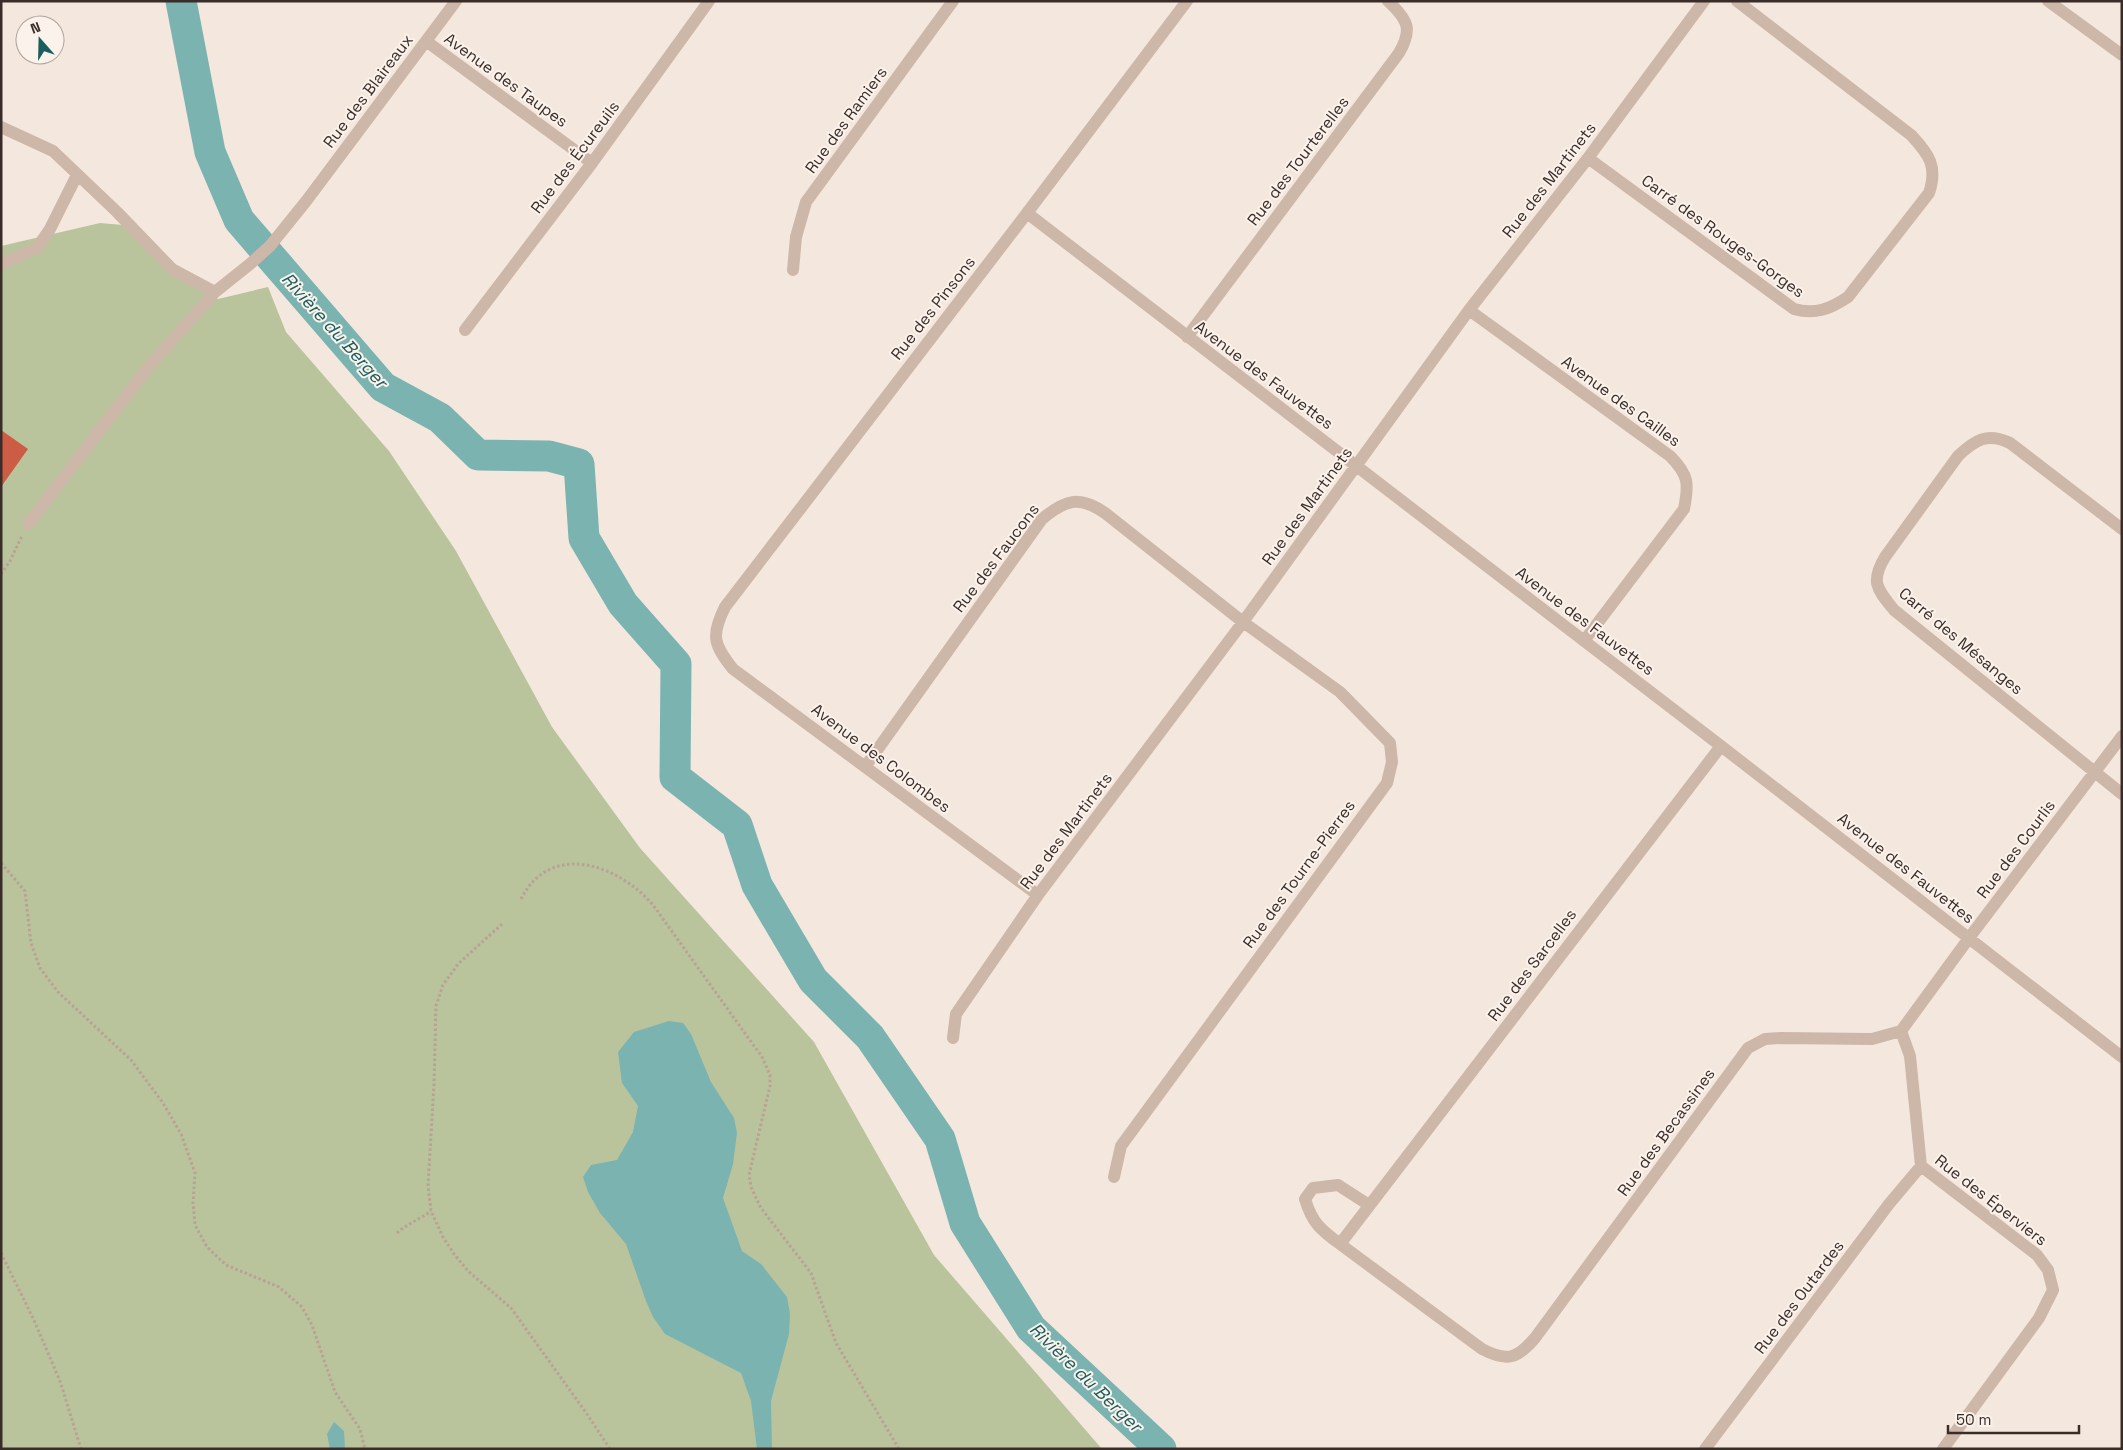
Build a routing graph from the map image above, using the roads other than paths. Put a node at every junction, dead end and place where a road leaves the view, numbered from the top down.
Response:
1 (456, 1) edge
2 (709, 1) edge
3 (953, 1) edge
4 (1187, 1) edge
5 (1388, 1) edge
6 (1704, 1) edge
7 (1736, 1) edge
8 (2048, 1) edge
9 (426, 41) junction
10 (2122, 55) edge
11 (1, 127) edge
12 (1588, 158) junction
13 (592, 163) junction
14 (77, 175) junction
15 (1027, 213) junction
16 (1, 264) edge
17 (793, 270) dead end
18 (215, 292) junction
19 (1469, 310) junction
20 (465, 330) dead end
21 (1187, 337) junction
22 (1356, 466) junction
23 (28, 524) road end
24 (2122, 529) edge
25 (1243, 622) junction
26 (715, 639) joint
27 (1584, 641) junction
28 (2122, 736) edge
29 (1721, 746) junction
30 (865, 767) junction
31 (2094, 772) junction
32 (2122, 794) edge
33 (1038, 895) junction
34 (1969, 938) junction
35 (1901, 1031) junction
36 (954, 1038) dead end
37 (2122, 1056) edge
38 (1921, 1166) junction
39 (1114, 1177) dead end
40 (1369, 1205) junction
41 (1340, 1244) junction
42 (1705, 1449) edge
43 (1943, 1449) edge

1 - 9 street, Rue des Blaireaux
2 - 13 street, Rue des Écureuils
3 - 17 street, Rue des Ramiers
4 - 15 street, Rue des Pinsons
5 - 21 street, Rue des Tourterelles
6 - 12 street, Rue des Martinets
7 - 12 street, Carré des Rouges-Gorges
8 - 10 street
9 - 13 street, Avenue des Taupes
9 - 18 street, Rue des Blaireaux
11 - 14 street
12 - 19 street, Rue des Martinets
13 - 20 street, Rue des Écureuils
14 - 16 street
14 - 18 street
15 - 21 street, Avenue des Fauvettes
15 - 26 street, Rue des Pinsons
18 - 23 street, Rue des Blaireaux
19 - 22 street, Rue des Martinets
19 - 27 street, Avenue des Cailles
21 - 22 street, Avenue des Fauvettes
22 - 25 street, Rue des Martinets
22 - 27 street, Avenue des Fauvettes
24 - 31 street, Carré des Mésanges
25 - 30 street, Rue des Faucons
25 - 33 street, Rue des Martinets
25 - 39 street, Rue des Tourne-Pierres
26 - 30 street, Avenue des Colombes
27 - 29 street, Avenue des Fauvettes
28 - 31 street, Rue des Courlis
29 - 34 street, Avenue des Fauvettes
29 - 40 street, Rue des Sarcelles
30 - 33 street, Avenue des Colombes
31 - 32 street, Carré des Mésanges
31 - 34 street, Rue des Courlis
33 - 36 street, Rue des Martinets
34 - 35 street, Rue des Courlis
34 - 37 street, Avenue des Fauvettes
35 - 38 street, Rue des Éperviers
35 - 41 street, Rue des Becassines
38 - 42 street, Rue des Outardes
38 - 43 street, Rue des Éperviers
40 - 41 street, Rue des Sarcelles
40 - 41 street

